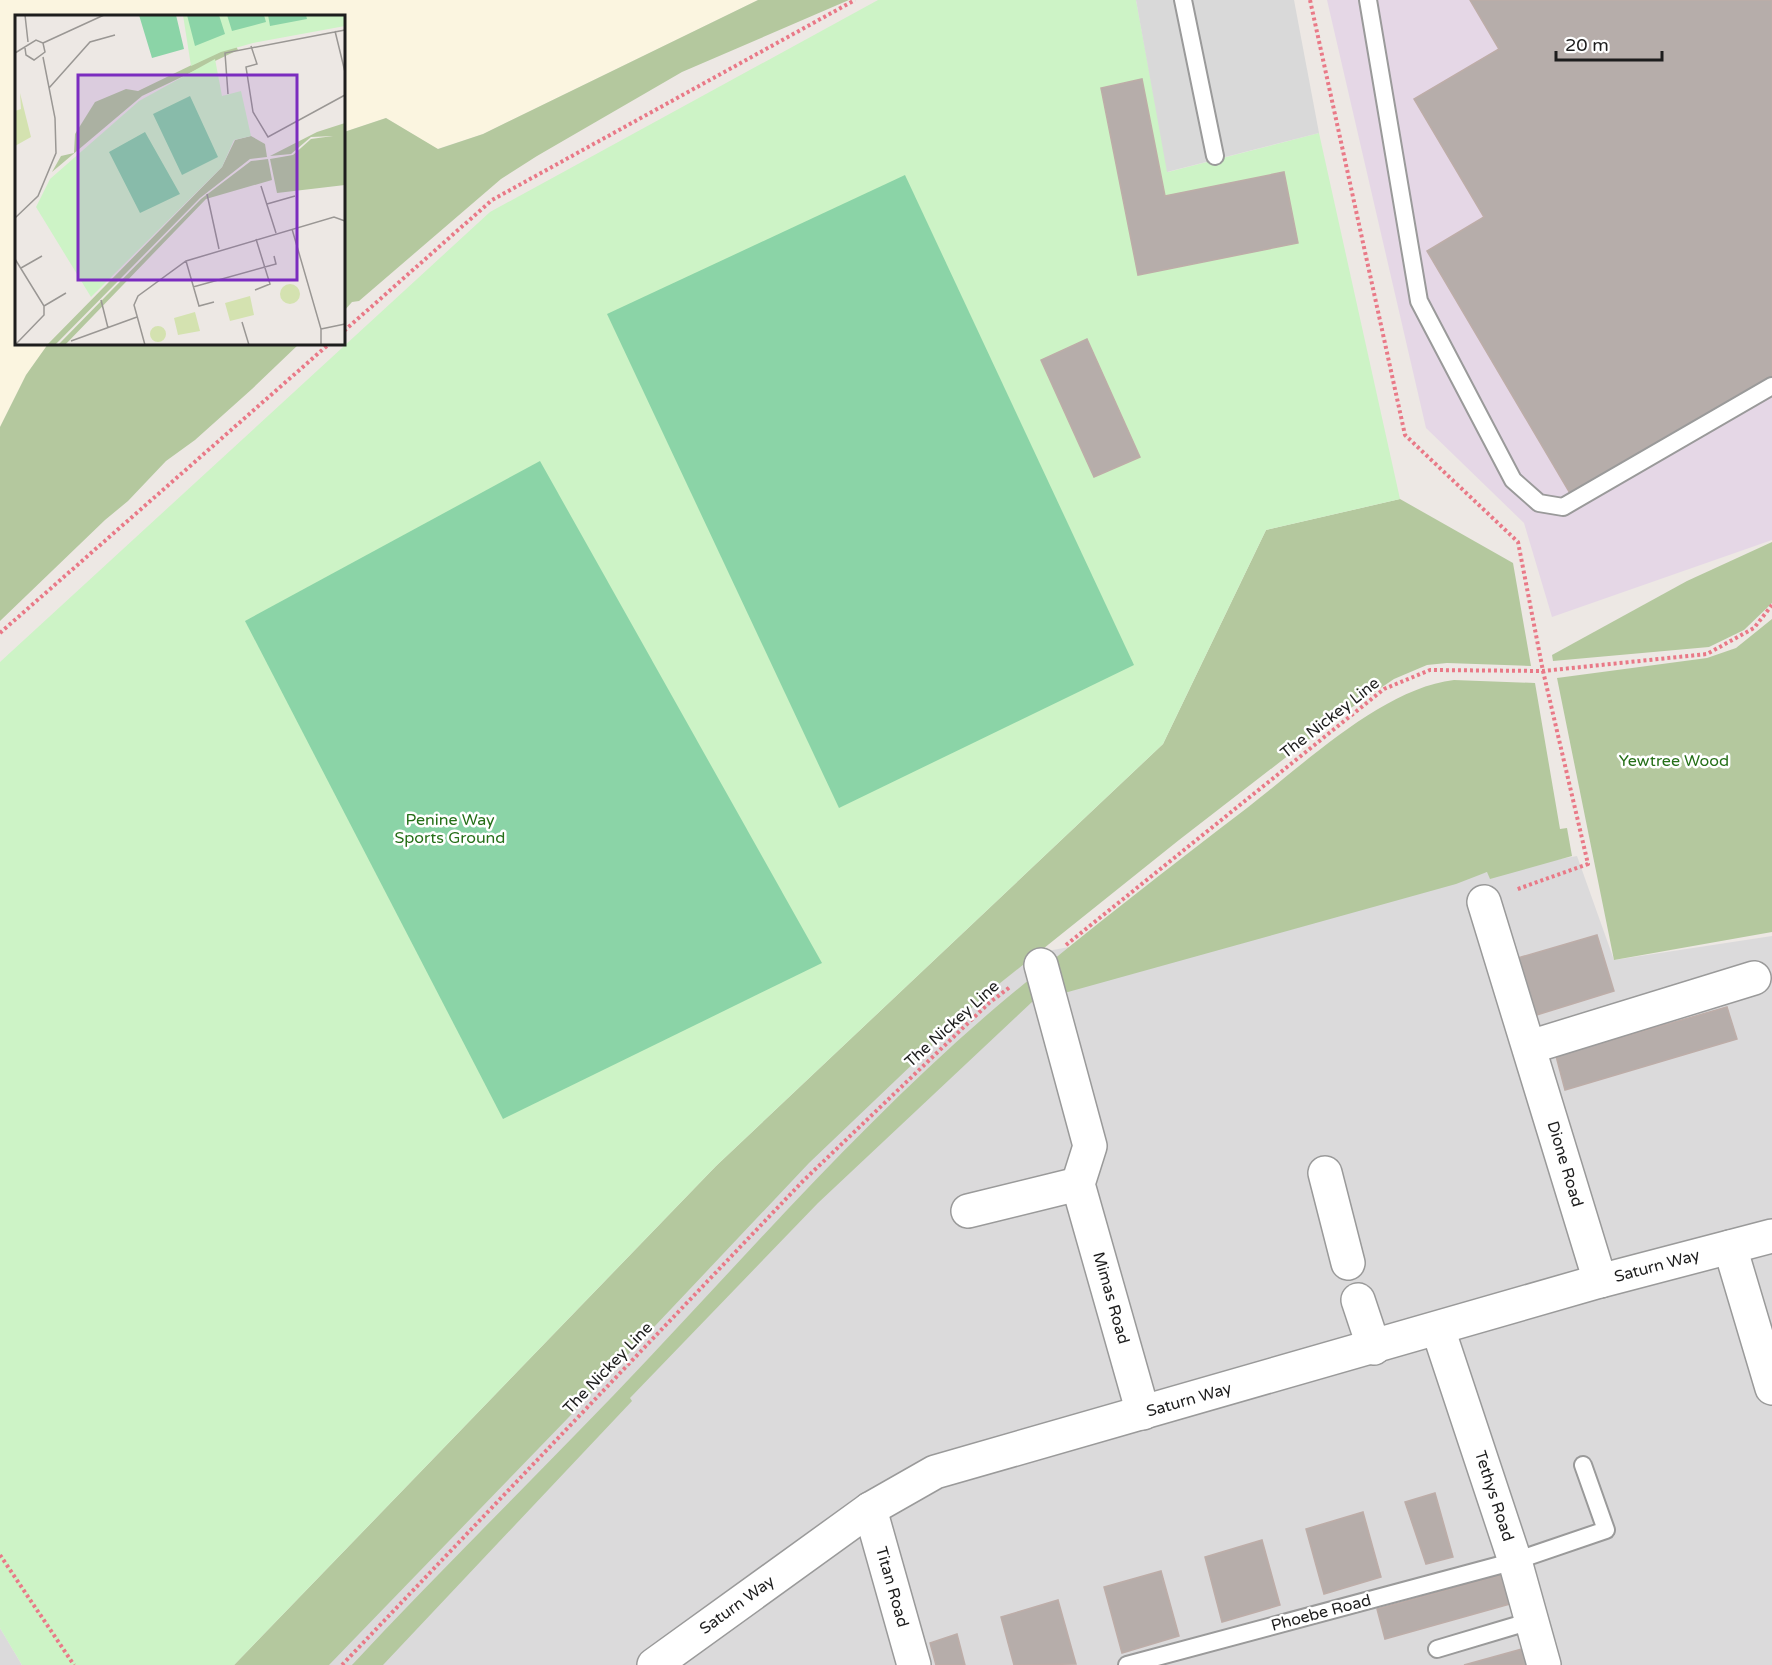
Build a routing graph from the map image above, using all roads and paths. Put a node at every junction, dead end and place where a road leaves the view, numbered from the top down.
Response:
1 (855, 0) edge
2 (1183, 0) edge
3 (1368, 0) edge
4 (1215, 156) dead end
5 (345, 330) edge
6 (328, 345) edge
7 (1772, 386) edge
8 (1772, 605) edge
9 (0, 633) edge
10 (1543, 671) junction
11 (1484, 902) joint
12 (1041, 965) junction
13 (1754, 978) dead end
14 (1530, 1047) junction
15 (1325, 1173) dead end
16 (1078, 1184) junction
17 (968, 1211) dead end
18 (1772, 1236) edge
19 (1730, 1247) junction
20 (1348, 1263) dead end
21 (1600, 1281) junction
22 (1358, 1299) dead end
23 (1438, 1329) junction
24 (1374, 1348) junction
25 (1772, 1388) edge
26 (1143, 1413) junction
27 (1583, 1466) dead end
28 (870, 1509) junction
29 (0, 1556) edge
30 (1515, 1561) junction
31 (1531, 1621) junction
32 (1437, 1649) dead end
33 (75, 1665) edge
34 (342, 1665) edge
35 (654, 1665) edge
36 (914, 1665) edge
37 (1127, 1665) edge
38 (1544, 1665) edge

1 - 5 path
2 - 4 lane
3 - 7 lane
6 - 9 path
8 - 10 path, The Nickey Line
10 - 11 path
10 - 12 path, The Nickey Line
11 - 14 street, Dione Road
12 - 16 street
12 - 34 path, The Nickey Line
13 - 14 street
14 - 21 street, Dione Road
15 - 20 street
16 - 17 street
16 - 26 street, Mimas Road
18 - 19 street, Saturn Way
19 - 21 street, Saturn Way
19 - 25 street
21 - 23 street, Saturn Way
22 - 24 street
23 - 24 street, Saturn Way
23 - 30 street, Tethys Road
24 - 26 street, Saturn Way
26 - 28 street, Saturn Way
27 - 30 lane, Phoebe Road
28 - 35 street, Saturn Way
28 - 36 street, Titan Road
29 - 33 path
30 - 31 street, Tethys Road
30 - 37 lane, Phoebe Road
31 - 32 lane
31 - 38 street, Tethys Road

